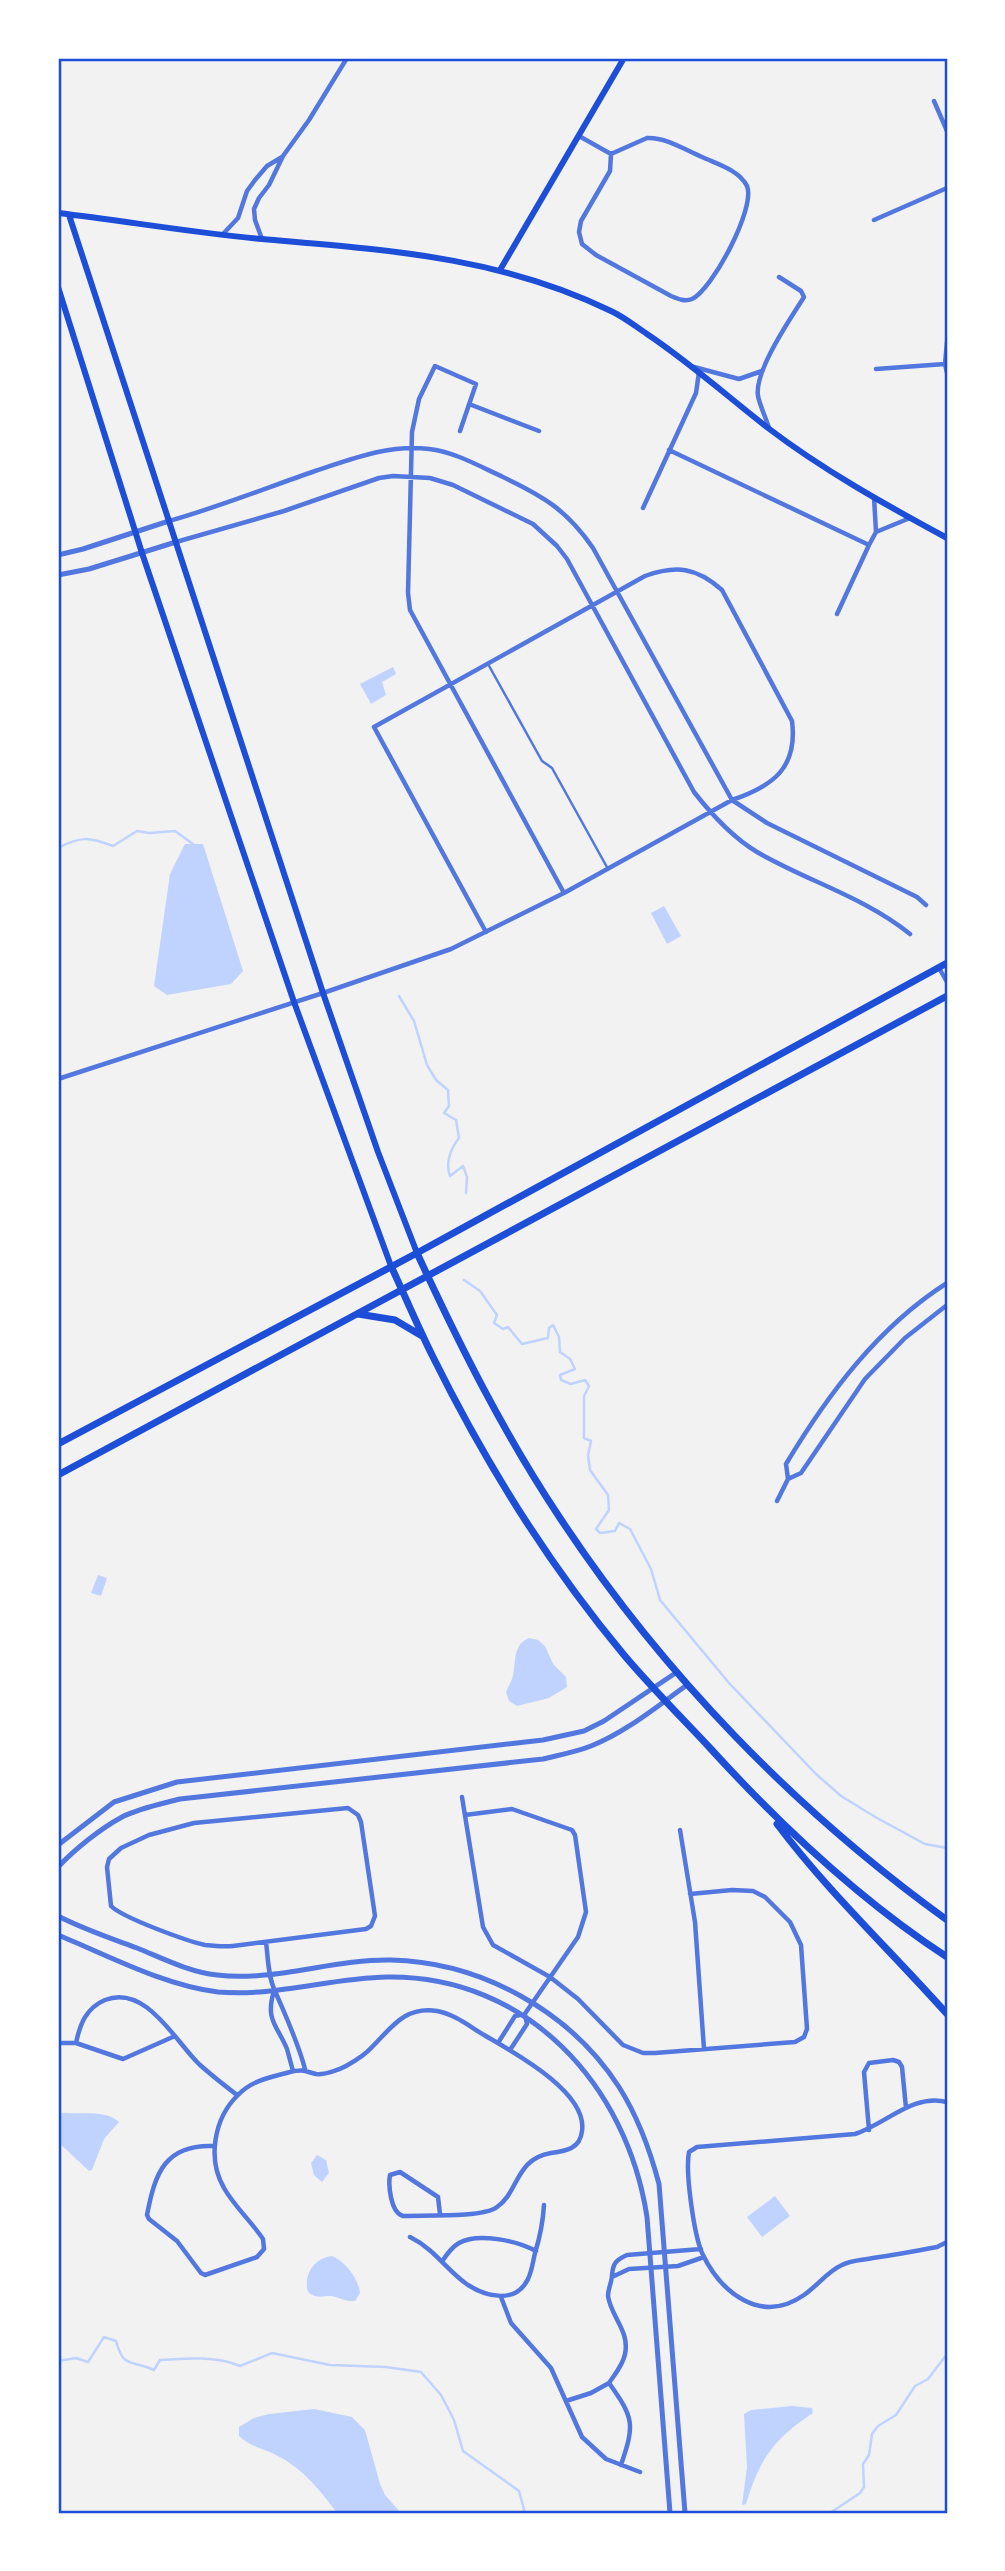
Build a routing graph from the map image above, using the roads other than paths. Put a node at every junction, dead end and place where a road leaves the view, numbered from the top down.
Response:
1 (347, 58) edge
2 (624, 58) edge
3 (933, 101) dead end
4 (947, 131) edge
5 (579, 136) junction
6 (611, 154) junction
7 (283, 156) junction
8 (947, 188) edge
9 (58, 214) edge
10 (69, 215) junction
11 (874, 220) dead end
12 (223, 234) junction
13 (262, 239) junction
14 (499, 270) junction
15 (779, 277) dead end
16 (58, 287) edge
17 (947, 342) edge
18 (945, 364) junction
19 (692, 366) junction
20 (876, 369) dead end
21 (763, 370) junction
22 (699, 372) junction
23 (947, 373) edge
24 (469, 404) junction
25 (769, 429) junction
26 (460, 431) dead end
27 (539, 431) dead end
28 (411, 448) junction
29 (669, 450) junction
30 (410, 476) junction
31 (874, 497) junction
32 (643, 508) dead end
33 (909, 518) junction
34 (169, 520) junction
35 (135, 531) junction
36 (876, 531) junction
37 (947, 538) edge
38 (176, 542) junction
39 (869, 545) junction
40 (142, 553) junction
41 (58, 555) edge
42 (58, 575) edge
43 (617, 592) junction
44 (593, 606) junction
45 (837, 614) dead end
46 (488, 664) junction
47 (450, 685) junction
48 (732, 800) junction
49 (710, 812) junction
50 (608, 869) junction
51 (564, 893) junction
52 (926, 905) dead end
53 (486, 932) junction
54 (910, 934) dead end
55 (947, 963) edge
56 (939, 968) junction
57 (947, 982) edge
58 (323, 993) junction
59 (947, 996) edge
60 (293, 1002) junction
61 (58, 1079) edge
62 (416, 1253) junction
63 (391, 1266) junction
64 (428, 1277) junction
65 (947, 1283) edge
66 (402, 1290) junction
67 (947, 1305) edge
68 (357, 1314) junction
69 (423, 1337) junction
70 (58, 1444) edge
71 (58, 1475) edge
72 (788, 1479) junction
73 (777, 1501) dead end
74 (677, 1672) junction
75 (687, 1685) junction
76 (655, 1688) junction
77 (666, 1700) junction
78 (462, 1797) dead end
79 (766, 1809) junction
80 (465, 1815) junction
81 (680, 1830) dead end
82 (58, 1844) edge
83 (58, 1867) edge
84 (690, 1894) junction
85 (58, 1916) edge
86 (947, 1920) edge
87 (58, 1935) edge
88 (266, 1942) junction
89 (947, 1957) edge
90 (271, 1973) junction
91 (550, 1976) junction
92 (274, 1990) junction
93 (533, 2002) junction
94 (947, 2014) edge
95 (524, 2015) junction
96 (175, 2036) junction
97 (58, 2043) edge
98 (76, 2043) junction
99 (498, 2043) junction
100 (704, 2049) junction
101 (510, 2050) junction
102 (305, 2069) junction
103 (293, 2071) junction
104 (237, 2095) junction
105 (947, 2102) edge
106 (906, 2108) junction
107 (869, 2130) junction
108 (214, 2146) junction
109 (544, 2205) dead end
110 (440, 2214) junction
111 (410, 2237) dead end
112 (947, 2242) edge
113 (701, 2249) junction
114 (536, 2251) junction
115 (649, 2253) junction
116 (666, 2253) junction
117 (704, 2257) junction
118 (443, 2260) junction
119 (667, 2267) junction
120 (650, 2268) junction
121 (612, 2277) junction
122 (501, 2297) junction
123 (609, 2383) junction
124 (566, 2401) junction
125 (621, 2465) junction
126 (640, 2472) dead end
127 (670, 2513) edge
128 (685, 2513) edge

1 - 7 street
2 - 5 main road
3 - 4 street
5 - 6 street
5 - 14 main road
6 - 6 street
7 - 12 street
7 - 13 street
8 - 11 street
9 - 10 main road
10 - 12 main road
10 - 34 main road
12 - 13 main road
13 - 14 main road
14 - 19 main road
15 - 21 street
16 - 35 main road
17 - 18 street
18 - 20 street
18 - 23 street
19 - 21 street
19 - 22 main road
21 - 25 street
22 - 25 main road
22 - 29 street
24 - 26 street
24 - 27 street
24 - 28 street
25 - 31 main road
28 - 30 street
28 - 34 street
28 - 43 street
29 - 32 street
29 - 39 street
30 - 38 street
30 - 44 street
30 - 47 street
31 - 33 main road
31 - 36 street
33 - 36 street
33 - 37 main road
34 - 35 street
34 - 38 main road
35 - 40 main road
35 - 41 street
36 - 39 street
38 - 40 street
38 - 58 main road
39 - 45 street
40 - 42 street
40 - 60 main road
43 - 44 street
43 - 48 street
43 - 48 street
44 - 46 street
44 - 49 street
46 - 47 street
46 - 50 lane
47 - 51 street
47 - 53 street
48 - 49 street
48 - 52 street
49 - 50 street
49 - 54 street
50 - 51 street
51 - 53 street
53 - 58 street
55 - 56 main road
56 - 57 street
56 - 62 main road
58 - 60 street
58 - 62 main road
59 - 64 main road
60 - 61 street
60 - 63 main road
62 - 63 main road
62 - 64 main road
63 - 66 main road
63 - 70 main road
64 - 66 main road
64 - 74 main road
65 - 72 street
66 - 68 main road
66 - 69 main road
67 - 72 street
68 - 69 main road
68 - 71 main road
69 - 76 main road
72 - 73 street
74 - 75 main road
74 - 76 street
75 - 77 street
75 - 86 main road
76 - 77 main road
76 - 82 street
77 - 79 main road
77 - 83 street
78 - 80 street
79 - 89 main road
79 - 94 main road
80 - 91 street
80 - 91 street
81 - 84 street
84 - 100 street
84 - 100 street
85 - 90 street
87 - 92 street
88 - 88 street
88 - 90 street
90 - 92 street
90 - 93 street
91 - 93 street
91 - 100 street
92 - 95 street
92 - 102 street
92 - 103 street
93 - 95 street
93 - 116 street
95 - 99 street
95 - 101 street
95 - 115 street
96 - 98 street
96 - 98 street
96 - 104 street
97 - 98 street
99 - 101 street
99 - 102 street
101 - 110 street
102 - 103 street
103 - 104 street
104 - 108 street
105 - 106 street
106 - 107 street
106 - 107 street
107 - 113 street
108 - 108 street
109 - 114 street
110 - 110 street
111 - 118 street
112 - 117 street
113 - 116 street
113 - 117 street
114 - 118 street
114 - 122 street
115 - 116 street
115 - 120 street
115 - 121 street
116 - 119 street
117 - 119 street
118 - 122 street
119 - 120 street
119 - 128 street
120 - 121 street
120 - 127 street
121 - 123 street
122 - 124 street
123 - 124 street
123 - 125 street
124 - 125 street
125 - 126 street

